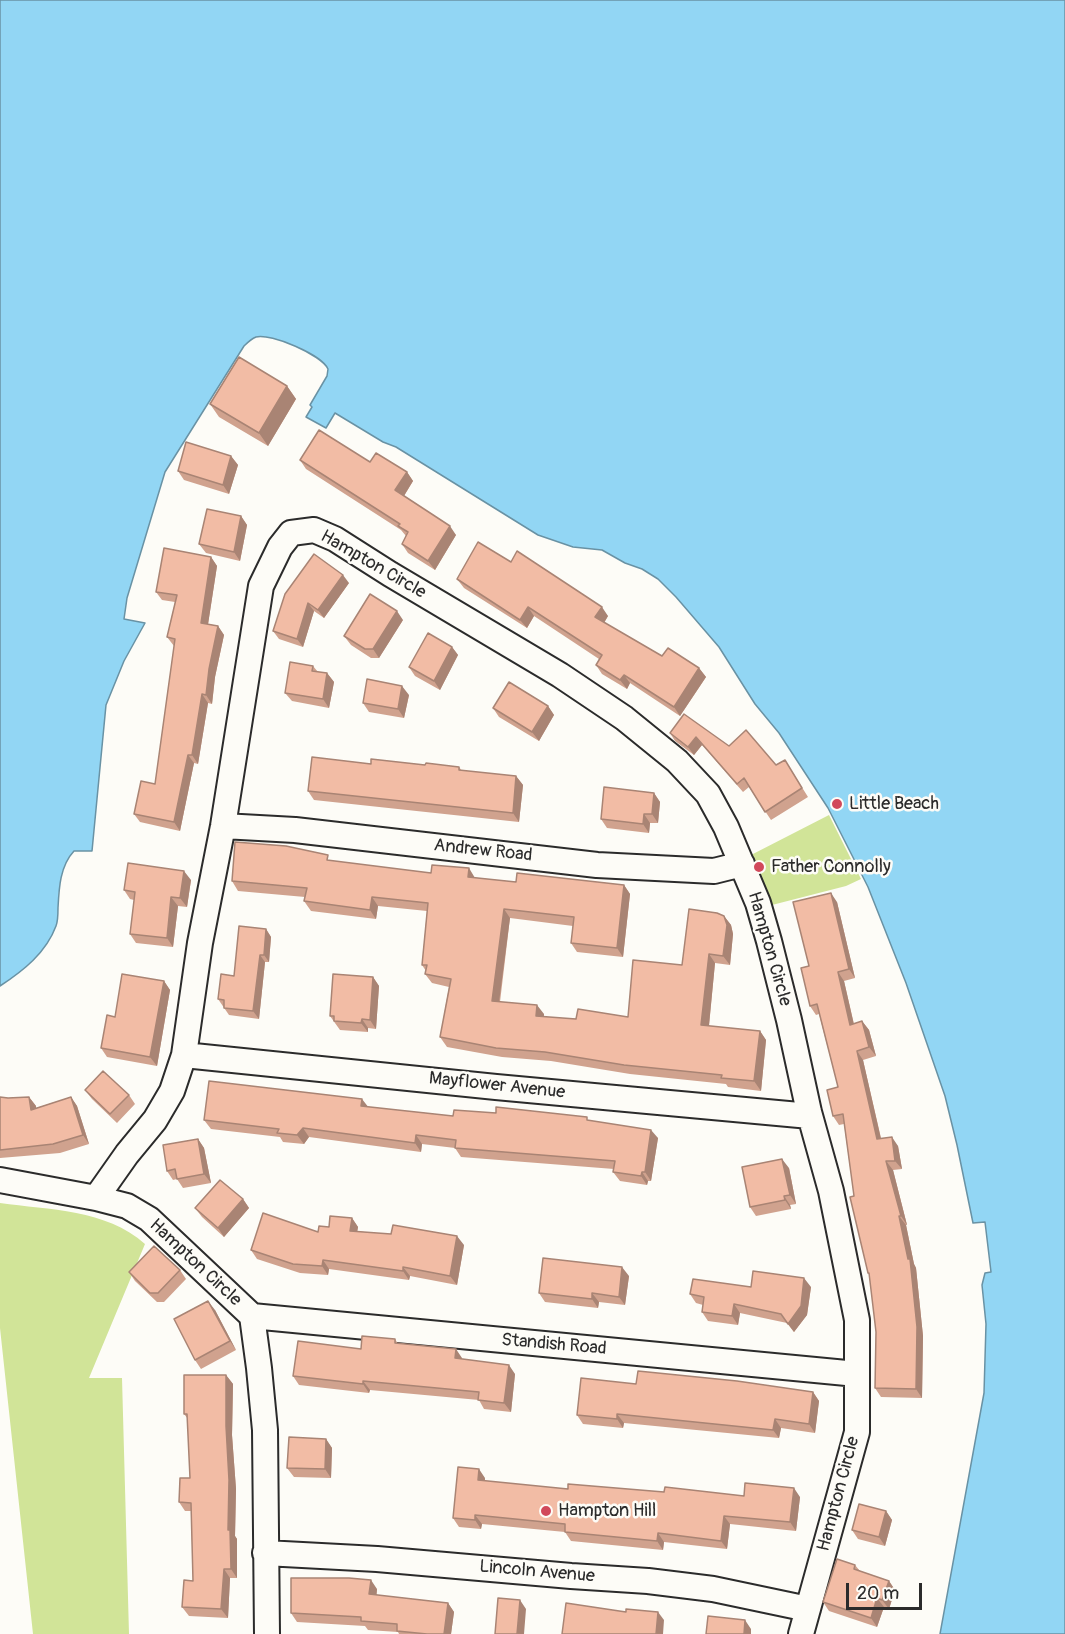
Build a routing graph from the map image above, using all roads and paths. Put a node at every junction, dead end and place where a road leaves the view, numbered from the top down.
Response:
1 (223, 826) junction
2 (742, 864) junction
3 (184, 1055) junction
4 (810, 1116) junction
5 (0, 1180) edge
6 (96, 1198) junction
7 (252, 1316) junction
8 (857, 1374) junction
9 (265, 1553) junction
10 (808, 1609) junction
11 (267, 1634) edge
12 (801, 1634) edge

1 - 2 street, Andrew Road
1 - 2 street, Hampton Circle
1 - 3 street, Hampton Circle
2 - 4 street, Hampton Circle
3 - 4 street, Mayflower Avenue
3 - 6 street, Hampton Circle
4 - 8 street, Hampton Circle
5 - 6 street
6 - 7 street, Hampton Circle
7 - 8 street, Standish Road
7 - 9 street, Hampton Circle
8 - 10 street, Hampton Circle
9 - 10 street, Lincoln Avenue
9 - 11 street, Hampton Circle
10 - 12 street, Hampton Circle

